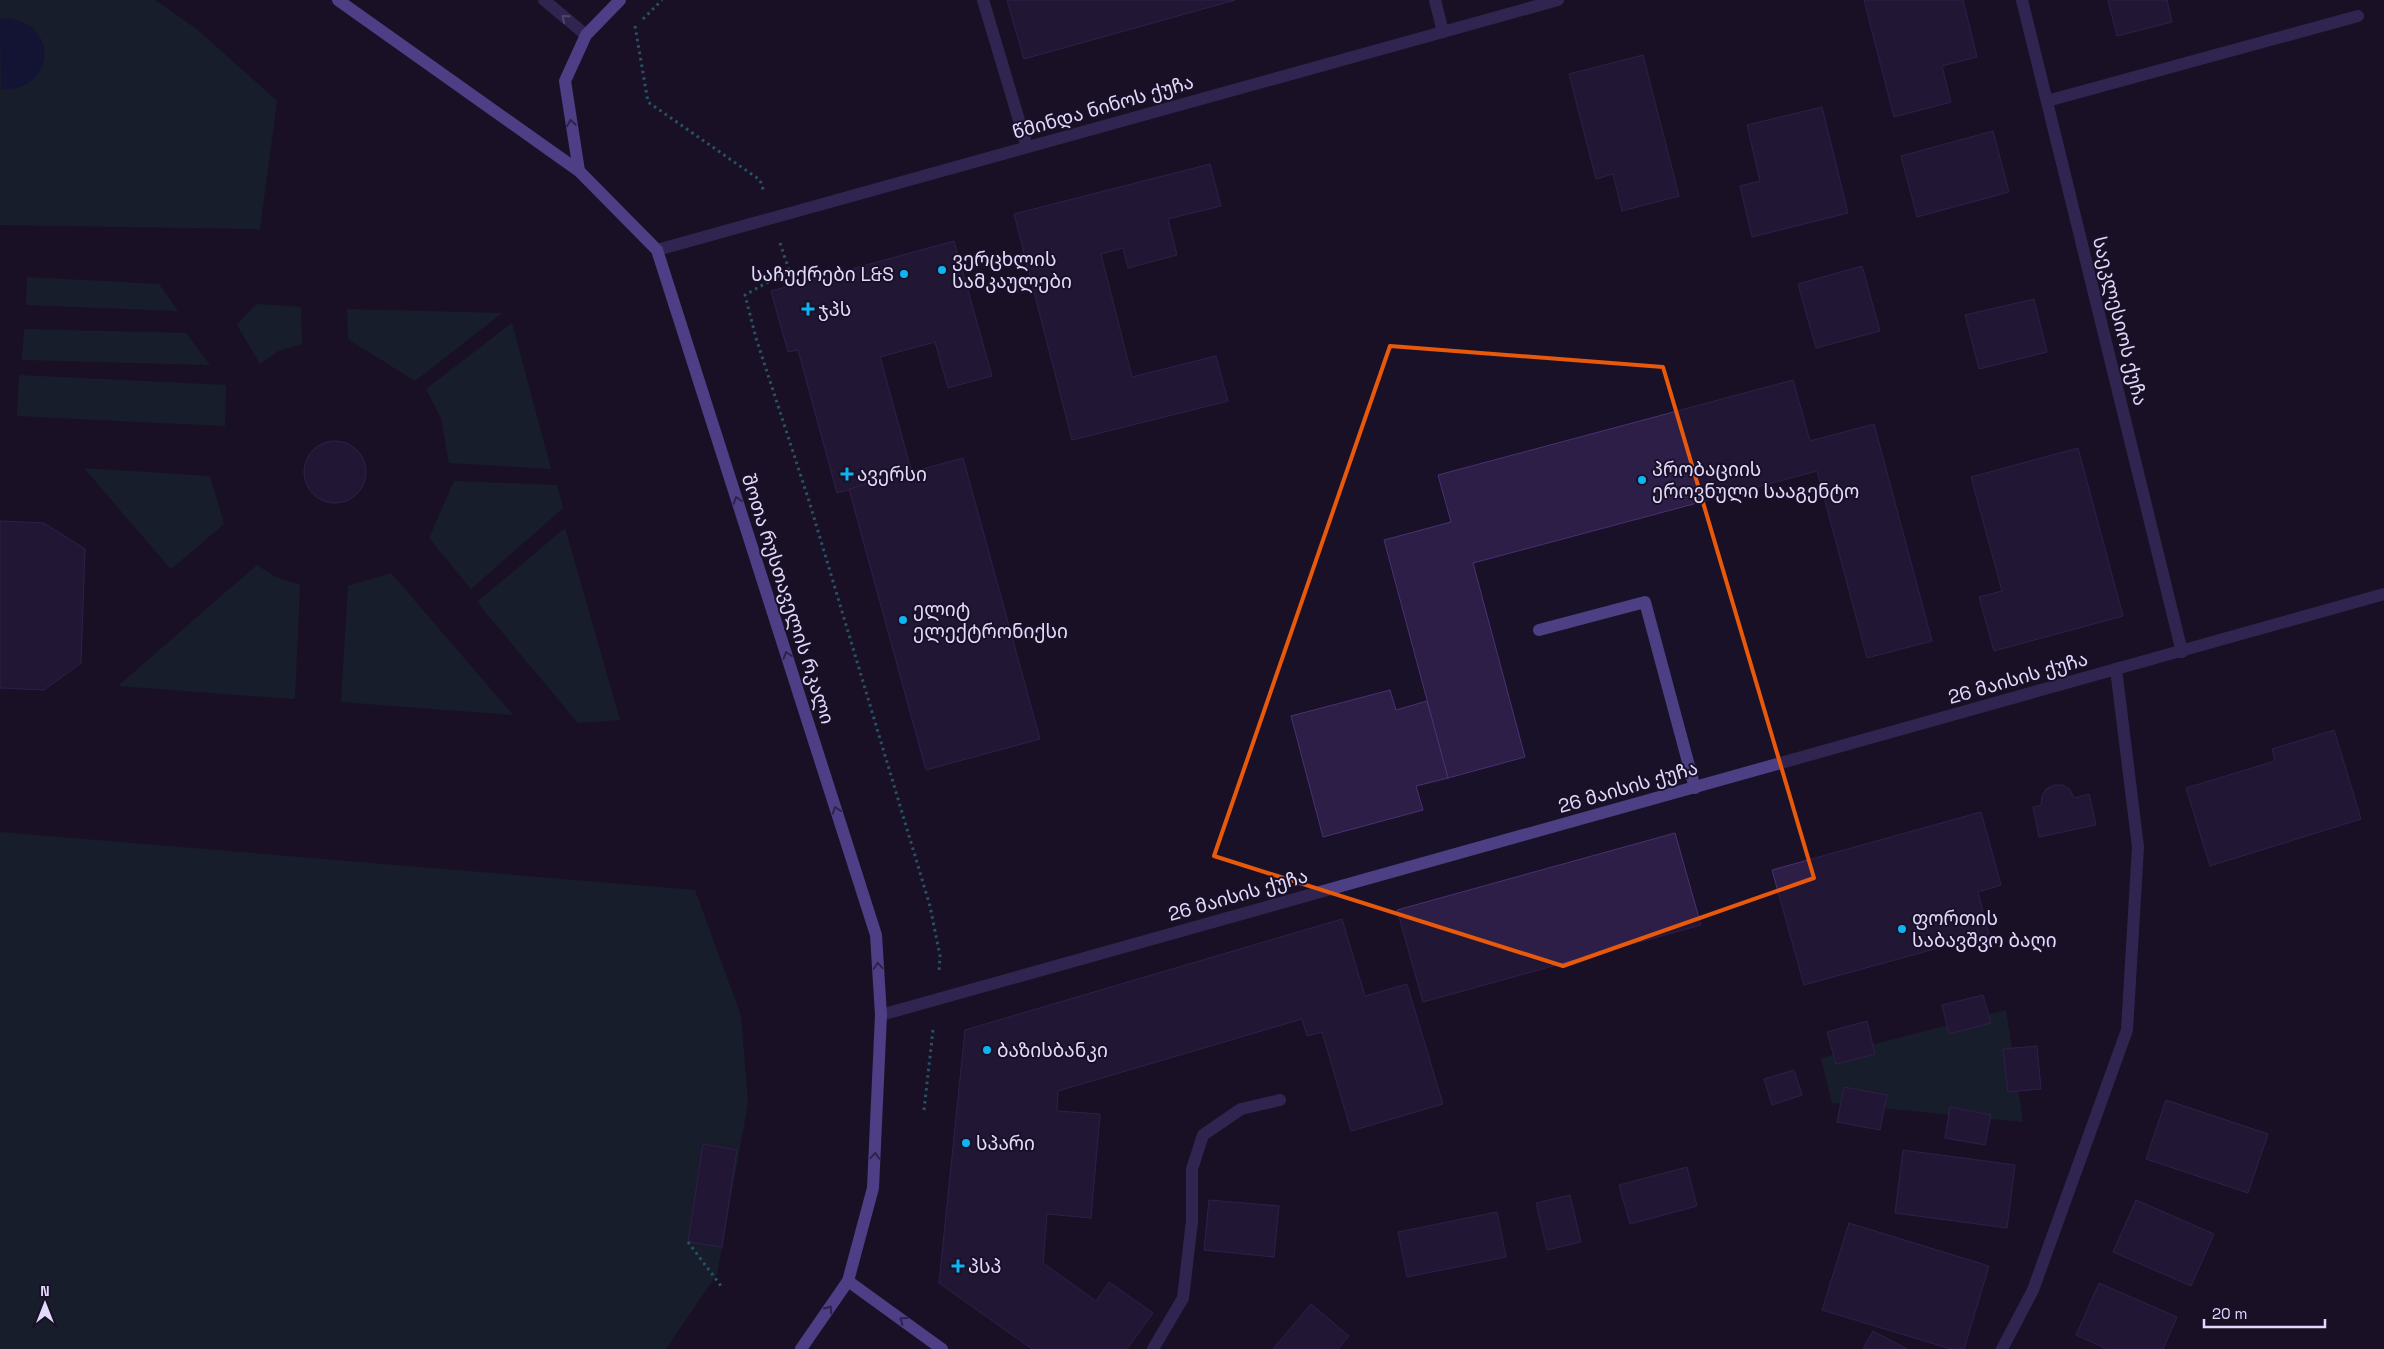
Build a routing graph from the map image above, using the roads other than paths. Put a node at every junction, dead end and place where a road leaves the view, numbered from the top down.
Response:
1 (338, 0) edge
2 (544, 0) edge
3 (620, 0) edge
4 (983, 0) edge
5 (1435, 0) edge
6 (1558, 0) edge
7 (2022, 0) edge
8 (2358, 16) dead end
9 (1443, 32) junction
10 (586, 35) junction
11 (2047, 101) junction
12 (1027, 147) junction
13 (579, 171) junction
14 (657, 250) junction
15 (2384, 594) edge
16 (1539, 630) dead end
17 (2182, 652) junction
18 (2116, 669) junction
19 (1695, 788) junction
20 (881, 1015) junction
21 (1280, 1100) dead end
22 (848, 1281) junction
23 (801, 1349) edge
24 (942, 1349) edge
25 (1153, 1349) edge
26 (2002, 1349) edge

1 - 13 main road, შოთა რუსთაველის რკალი
10 -> 2 street
3 - 10 main road
4 - 12 street
5 - 9 street
6 - 9 street, წმინდა ნინოს ქუჩა
7 - 11 street, საეკლესიოს ქუჩა
8 - 11 street
9 - 12 street, წმინდა ნინოს ქუჩა
13 -> 10 main road
11 - 17 street, საეკლესიოს ქუჩა
12 - 14 street, წმინდა ნინოს ქუჩა
13 - 14 main road, შოთა რუსთაველის რკალი
20 -> 14 main road, შოთა რუსთაველის რკალი
15 - 17 street, 26 მაისის ქუჩა
16 - 19 street
17 - 18 street, 26 მაისის ქუჩა
18 - 19 street, 26 მაისის ქუჩა
18 - 26 street
19 - 20 street, 26 მაისის ქუჩა
22 -> 20 main road, შოთა რუსთაველის რკალი
21 - 25 street
23 -> 22 main road, შოთა რუსთაველის რკალი
24 -> 22 main road

